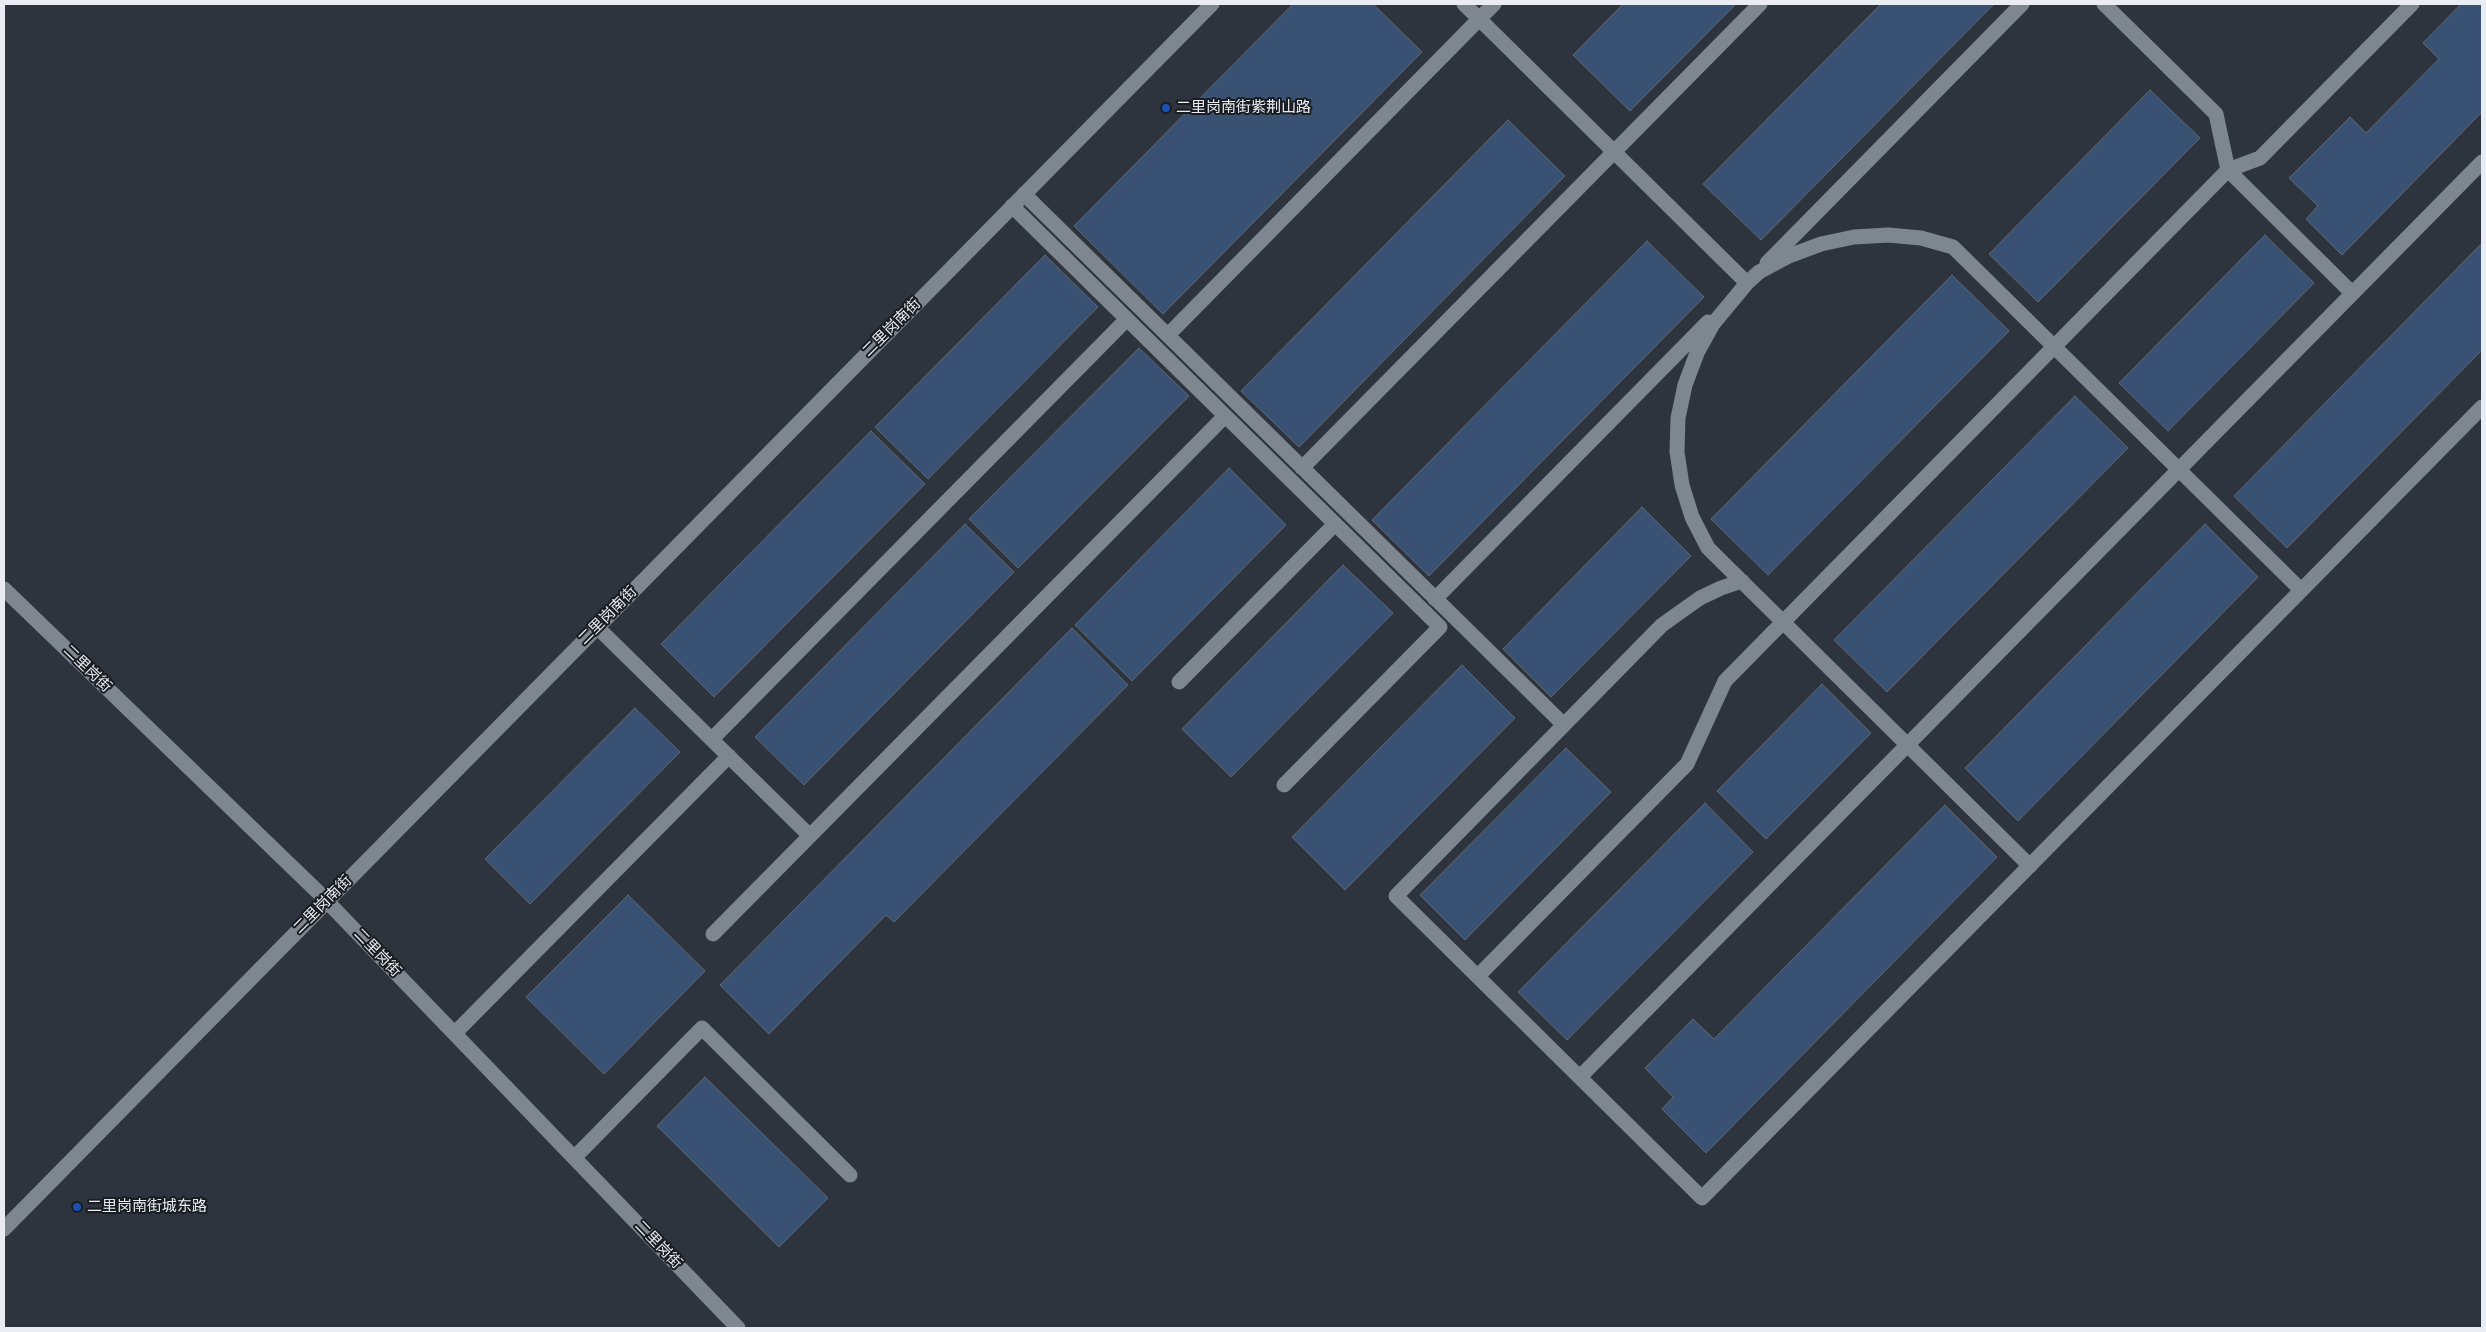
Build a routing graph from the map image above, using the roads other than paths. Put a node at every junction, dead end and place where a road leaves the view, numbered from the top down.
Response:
1 (1212, 4) edge
2 (1464, 4) edge
3 (1494, 4) edge
4 (1760, 4) edge
5 (2022, 4) edge
6 (2104, 4) edge
7 (2412, 4) edge
8 (1479, 19) junction
9 (1614, 152) junction
10 (2482, 162) edge
11 (2228, 170) junction
12 (1024, 194) junction
13 (1012, 206) junction
14 (1747, 282) junction
15 (2352, 293) junction
16 (1127, 319) junction
17 (1168, 335) junction
18 (2054, 347) junction
19 (2482, 407) edge
20 (1225, 416) junction
21 (1302, 468) junction
22 (2178, 470) junction
23 (1335, 524) junction
24 (1742, 581) junction
25 (4, 589) edge
26 (2301, 590) junction
27 (1435, 599) junction
28 (1783, 622) junction
29 (597, 627) junction
30 (1180, 682) dead end
31 (1564, 725) junction
32 (712, 739) junction
33 (1907, 745) junction
34 (728, 756) junction
35 (1284, 785) dead end
36 (810, 836) junction
37 (2030, 866) junction
38 (327, 901) junction
39 (714, 934) dead end
40 (1478, 976) junction
41 (454, 1034) junction
42 (1580, 1077) junction
43 (574, 1158) junction
44 (850, 1175) dead end
45 (4, 1229) edge
46 (738, 1328) edge

1 - 12 street, 二里岗南街
2 - 8 street
3 - 8 street
4 - 9 street
5 - 14 street
6 - 11 street
7 - 11 street
8 - 9 street
8 - 17 street
9 - 14 street
9 - 21 street
10 - 15 street
11 - 15 street
11 - 18 street
12 - 13 street, 二里岗南街
12 - 17 street
13 - 16 street
13 - 29 street, 二里岗南街
14 - 18 street
14 - 24 street
14 - 27 street
15 - 22 street
16 - 20 street
16 - 32 street
17 - 21 street
18 - 22 street
18 - 28 street
19 - 26 street
20 - 23 street
20 - 36 street
21 - 27 street
22 - 26 street
22 - 33 street
23 - 30 street
23 - 35 street
24 - 28 street
24 - 31 street
25 - 38 street, 二里岗街
26 - 37 street
27 - 31 street
28 - 33 street
28 - 40 street
29 - 32 street
29 - 38 street, 二里岗南街
31 - 40 street
32 - 34 street
33 - 37 street
33 - 42 street
34 - 36 street
34 - 41 street
36 - 39 street
37 - 42 street
38 - 41 street, 二里岗街
38 - 45 street, 二里岗南街
40 - 42 street
41 - 43 street, 二里岗街
43 - 44 street
43 - 46 street, 二里岗街

